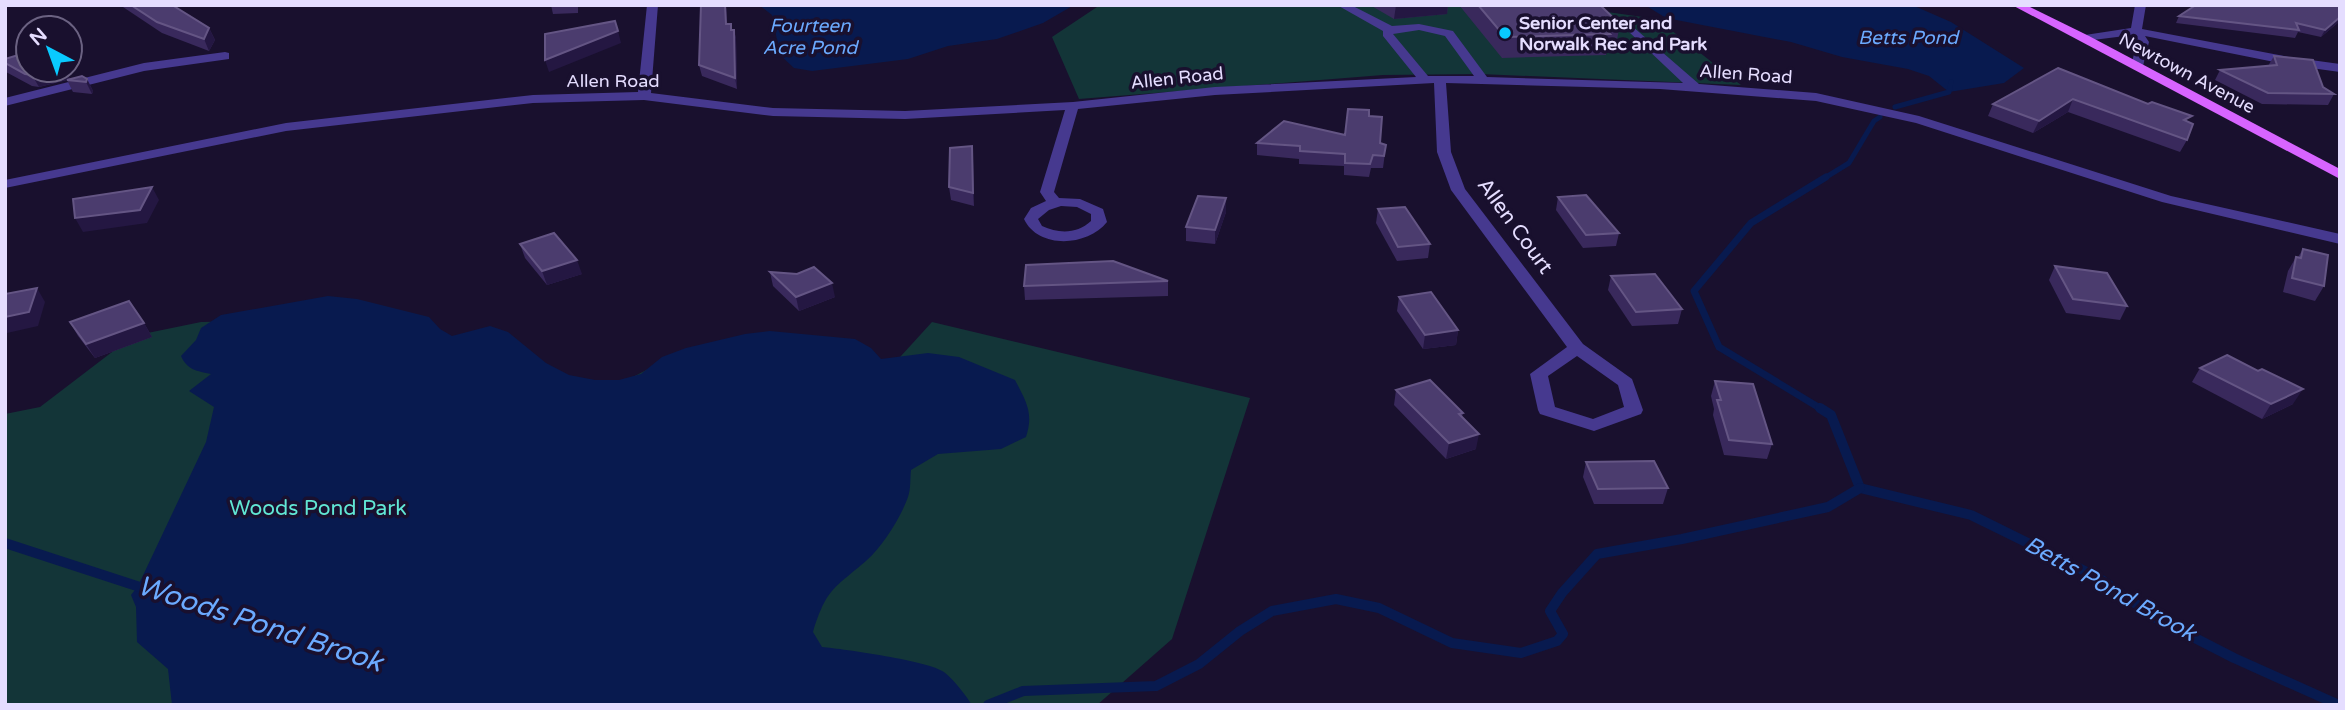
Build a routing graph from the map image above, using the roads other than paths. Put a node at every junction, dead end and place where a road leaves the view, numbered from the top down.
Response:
1 (653, 5) edge
2 (1342, 5) edge
3 (2017, 5) edge
4 (2141, 5) edge
5 (1632, 29) dead end
6 (1390, 30) junction
7 (2136, 31) junction
8 (2085, 38) junction
9 (225, 56) dead end
10 (2137, 66) junction
11 (2340, 68) edge
12 (1440, 79) junction
13 (1424, 80) junction
14 (1483, 80) junction
15 (1695, 88) junction
16 (644, 96) junction
17 (5, 102) edge
18 (1073, 106) junction
19 (2340, 175) edge
20 (5, 184) edge
21 (1055, 203) dead end
22 (2340, 239) edge
23 (1577, 348) junction

1 - 16 street
2 - 6 street
3 - 8 main road, Newtown Avenue
4 - 7 street
5 - 15 street
6 - 13 street
6 - 14 street
7 - 8 street
7 - 10 street
7 - 11 street
8 - 10 main road, Newtown Avenue
9 - 17 street
10 - 19 main road, Newtown Avenue
12 - 13 street, Allen Road
12 - 14 street, Allen Road
12 - 23 street, Allen Court
13 - 18 street, Allen Road
14 - 15 street, Allen Road
15 - 22 street, Allen Road
16 - 18 street, Allen Road
16 - 20 street, Allen Road
18 - 21 street
23 - 23 street, Allen Court

